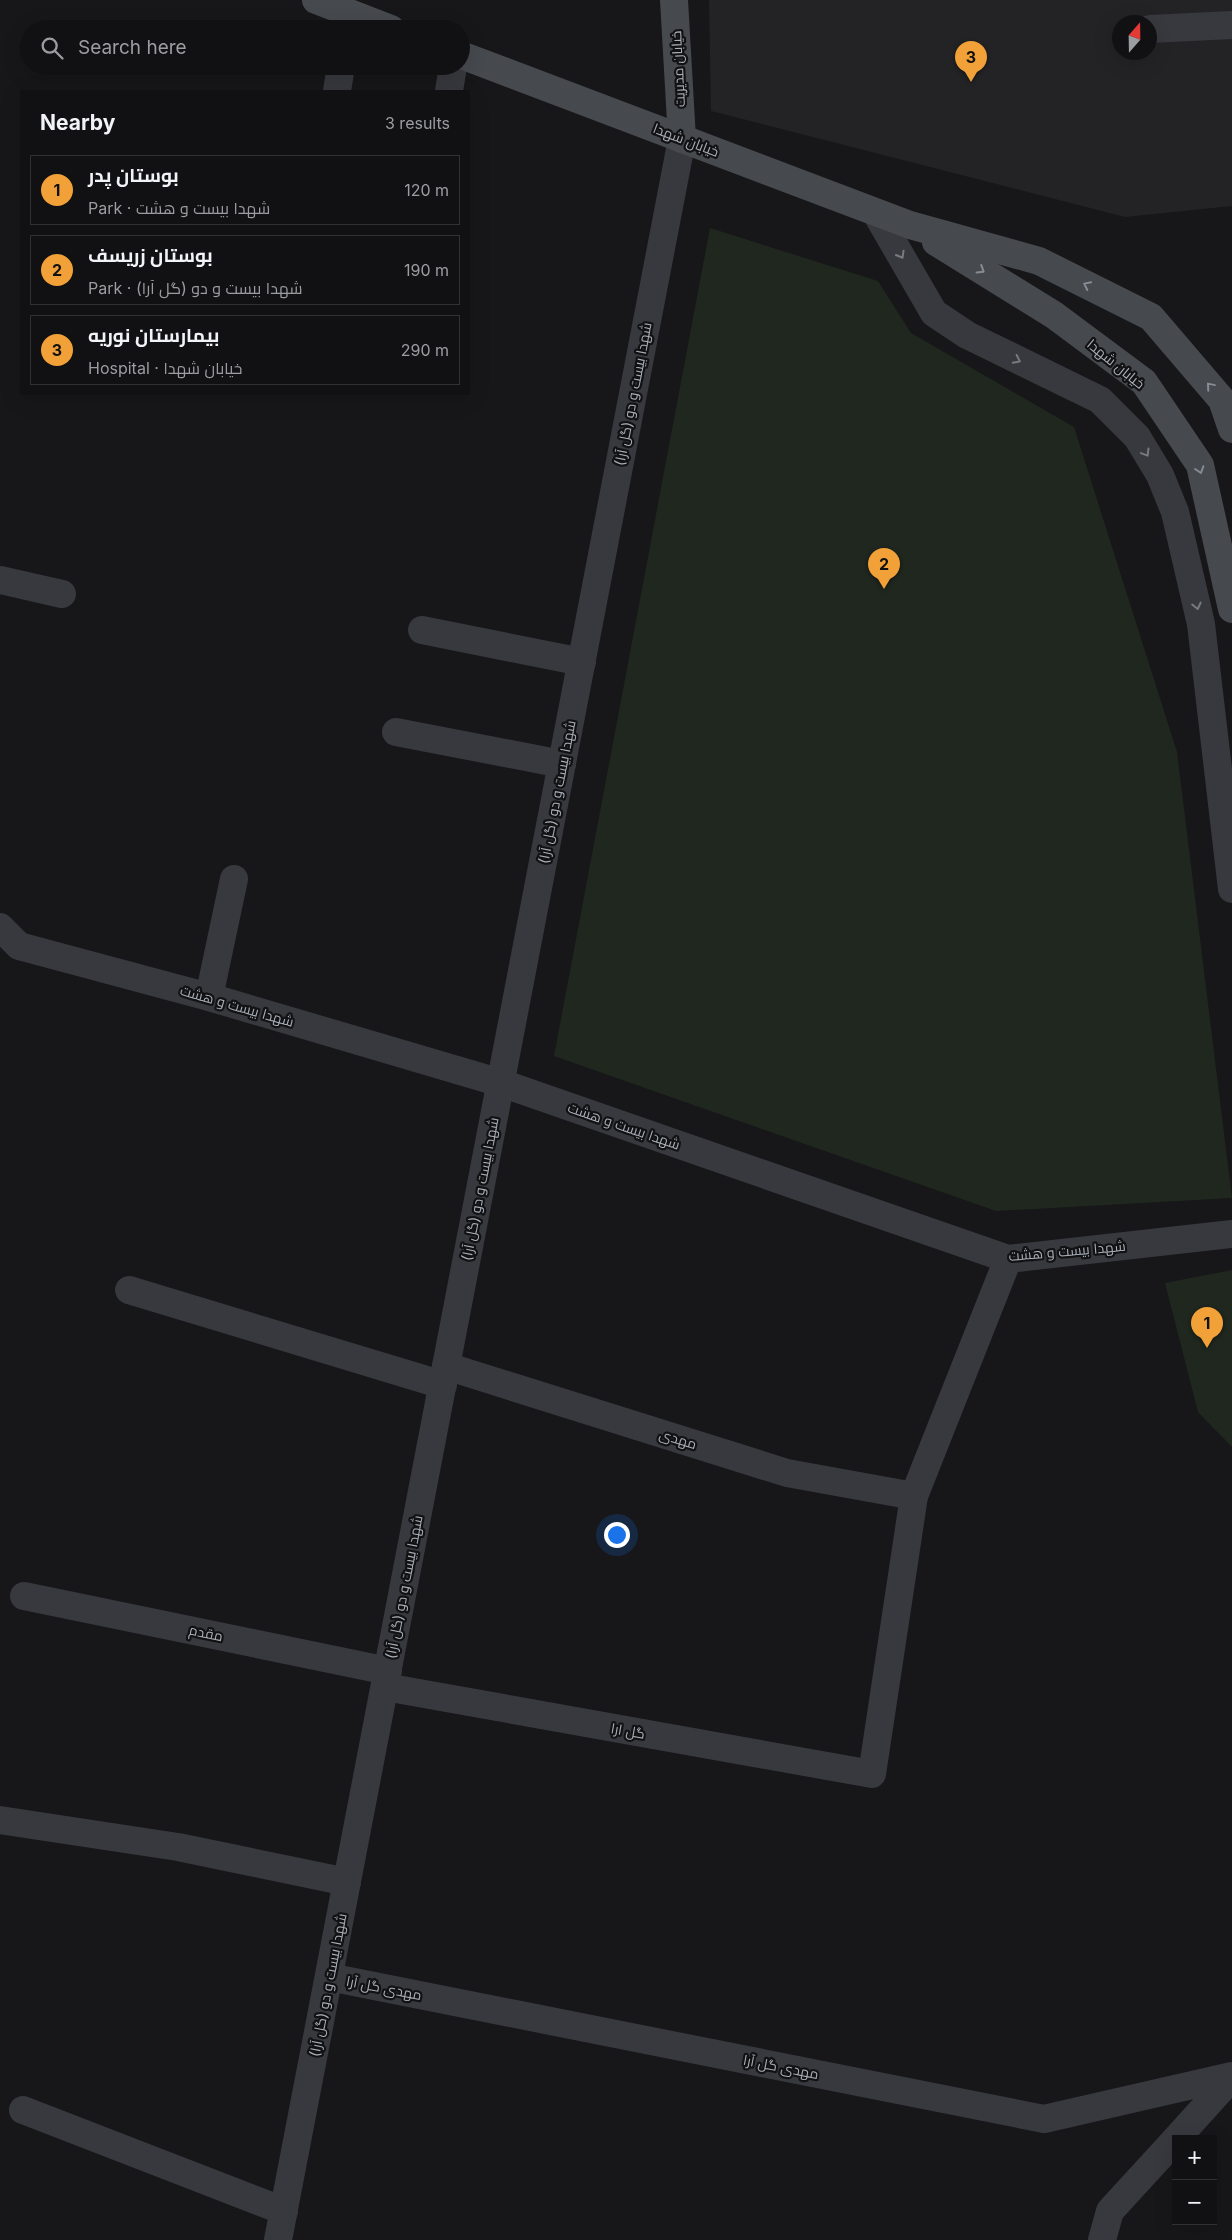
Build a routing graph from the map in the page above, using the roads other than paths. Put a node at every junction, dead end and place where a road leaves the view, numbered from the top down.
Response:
1 (316, 0) edge
2 (674, 0) edge
3 (347, 20) edge
4 (1232, 25) edge
5 (1157, 29) edge
6 (470, 58) edge
7 (340, 75) edge
8 (452, 75) edge
9 (337, 90) edge
10 (449, 90) edge
11 (682, 139) junction
12 (876, 212) junction
13 (910, 225) junction
14 (1232, 429) edge
15 (0, 580) edge
16 (62, 594) dead end
17 (1232, 608) edge
18 (422, 630) dead end
19 (582, 662) junction
20 (396, 732) dead end
21 (562, 764) junction
22 (234, 879) dead end
23 (1232, 889) edge
24 (9, 937) edge
25 (209, 997) junction
26 (501, 1083) junction
27 (1232, 1234) edge
28 (1008, 1259) junction
29 (129, 1290) dead end
30 (444, 1376) junction
31 (914, 1496) junction
32 (24, 1596) dead end
33 (386, 1679) junction
34 (0, 1820) edge
35 (347, 1882) junction
36 (329, 1977) junction
37 (1232, 2077) edge
38 (23, 2110) dead end
39 (1180, 2135) edge
40 (1172, 2143) edge
41 (284, 2212) junction
42 (278, 2240) edge
43 (1102, 2240) edge

1 - 3 main road
2 - 11 main road, خیابان مدیریت
4 - 5 street
6 - 11 main road, خیابان شهدا
7 - 9 street
8 - 10 street
11 - 12 main road, خیابان شهدا
11 - 19 street, شهدا بیست و دو (گل آرا)
12 - 13 main road, خیابان شهدا
12 -> 23 street
14 -> 13 main road, خیابان شهدا
13 -> 17 main road, خیابان شهدا
15 - 16 street
18 - 19 street
19 - 21 street, شهدا بیست و دو (گل آرا)
20 - 21 street
21 - 26 street, شهدا بیست و دو (گل آرا)
22 - 25 street
24 - 25 street, شهدا بیست و هشت
25 - 26 street, شهدا بیست و هشت
26 - 28 street, شهدا بیست و هشت
26 - 30 street, شهدا بیست و دو (گل آرا)
27 - 28 street, شهدا بیست و هشت
28 - 31 street
29 - 30 street, مهدی
30 - 31 street, مهدی
30 - 33 street, شهدا بیست و دو (گل آرا)
31 - 33 street, گل ارا
32 - 33 street, مقدم
33 - 35 street, شهدا بیست و دو (گل آرا)
34 - 35 street
35 - 36 street, شهدا بیست و دو (گل آرا)
36 - 37 street, مهدی گل آرا
36 - 41 street, شهدا بیست و دو (گل آرا)
37 - 39 street
38 - 41 street
40 - 43 street
41 - 42 street, شهدا بیست و دو (گل آرا)

